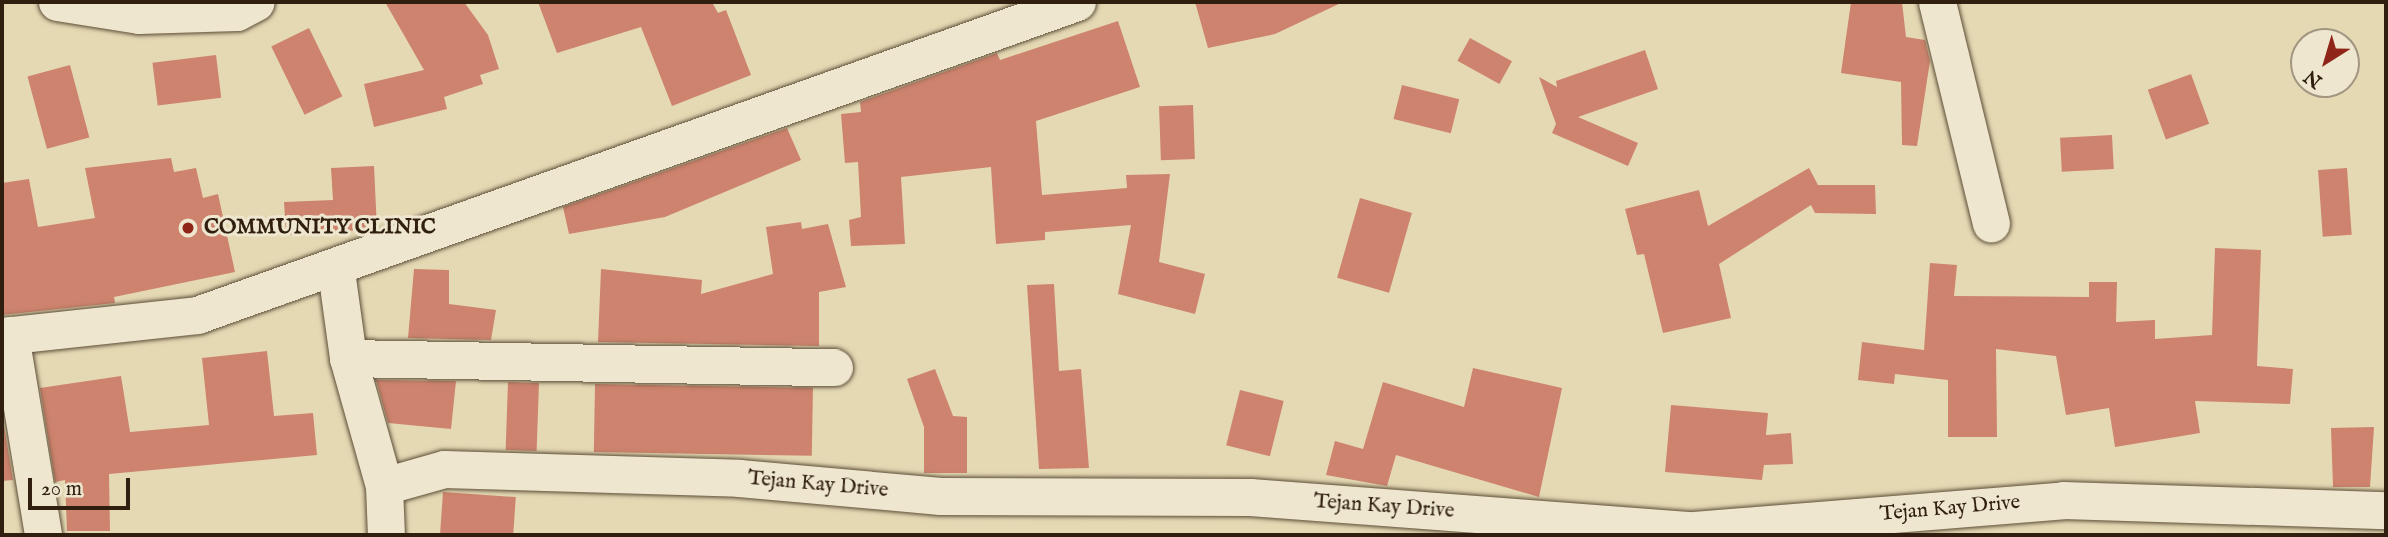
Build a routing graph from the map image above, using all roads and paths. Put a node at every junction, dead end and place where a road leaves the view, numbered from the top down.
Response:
1 (57, 2) edge
2 (256, 2) edge
3 (1077, 2) edge
4 (1937, 2) edge
5 (1991, 224) dead end
6 (336, 271) junction
7 (6, 335) edge
8 (348, 358) junction
9 (834, 367) dead end
10 (384, 486) junction
11 (2386, 510) edge
12 (1945, 523) edge
13 (1694, 533) edge
14 (43, 535) edge
15 (386, 535) edge

1 - 2 street
3 - 6 street
4 - 5 street
6 - 7 street
6 - 8 street
7 - 14 street
8 - 9 street
8 - 10 street
10 - 13 street, Tejan Kay Drive
10 - 15 street
11 - 12 street, Tejan Kay Drive
12 - 13 street, Tejan Kay Drive

